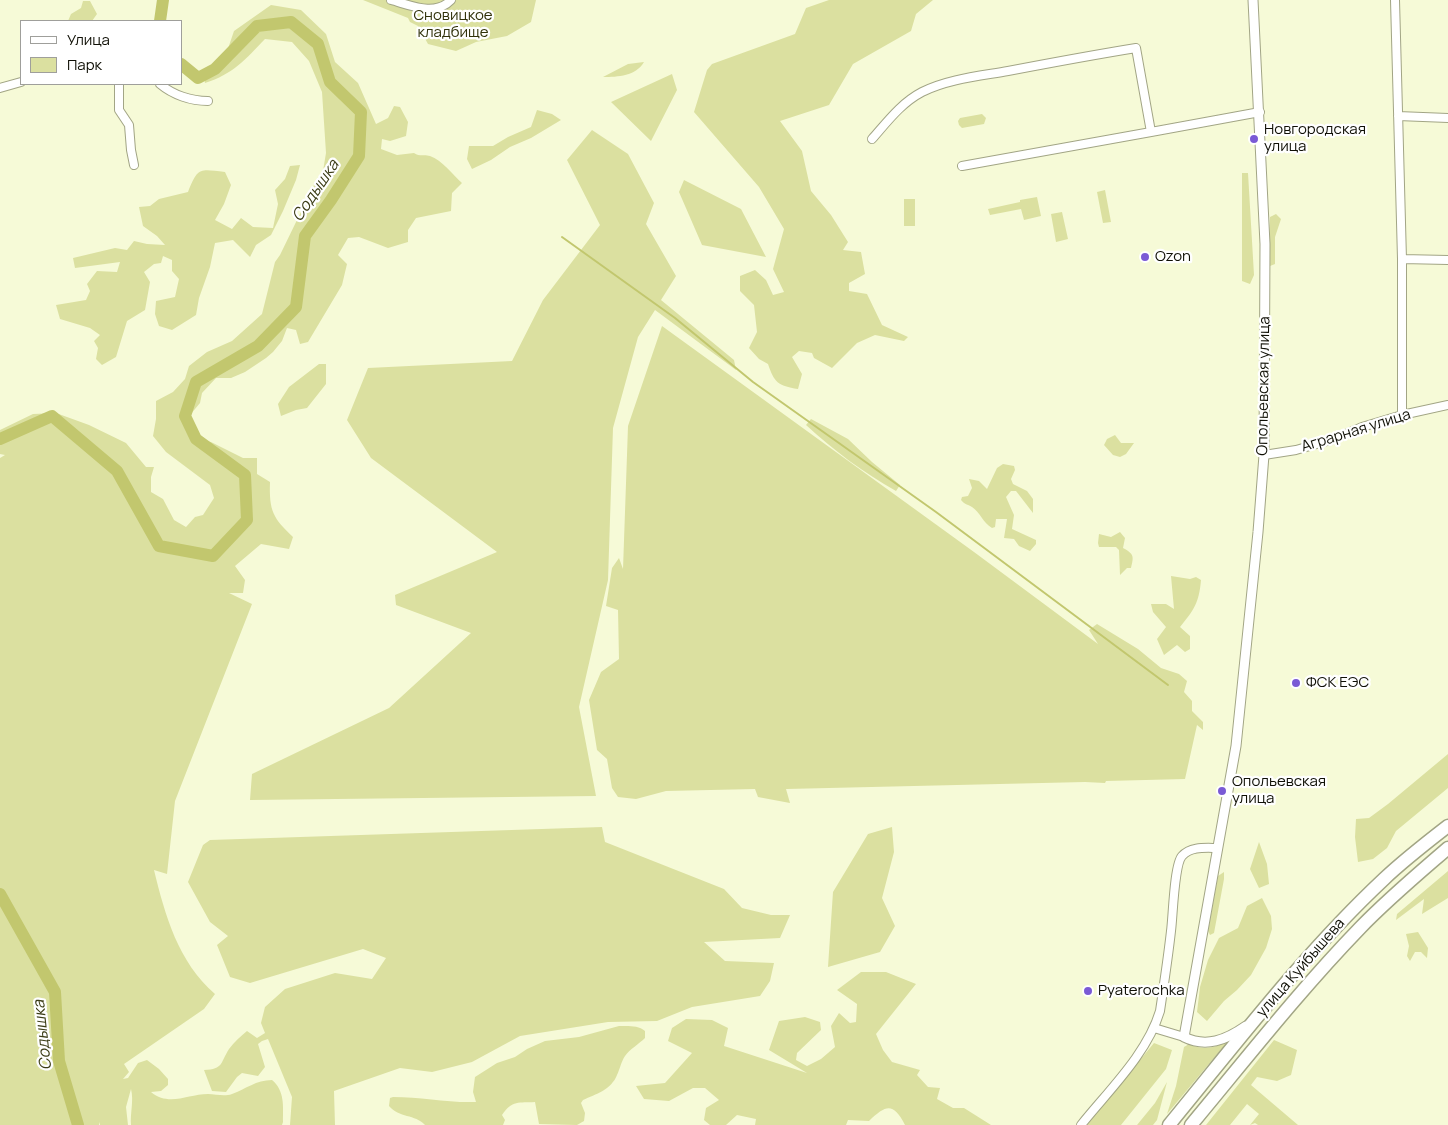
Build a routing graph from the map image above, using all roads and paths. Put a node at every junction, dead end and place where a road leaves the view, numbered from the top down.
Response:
1 (391, 0) edge
2 (451, 0) edge
3 (1253, 0) edge
4 (1395, 0) edge
5 (20, 82) edge
6 (119, 85) edge
7 (162, 85) edge
8 (0, 88) edge
9 (208, 100) dead end
10 (1260, 112) junction
11 (1398, 116) junction
12 (1448, 118) edge
13 (1151, 132) junction
14 (872, 139) dead end
15 (134, 165) dead end
16 (962, 166) dead end
17 (1402, 258) junction
18 (1448, 260) edge
19 (1448, 405) edge
20 (1402, 416) junction
21 (1264, 455) junction
22 (1448, 826) edge
23 (1218, 848) junction
24 (1448, 848) edge
25 (1258, 1017) junction
26 (1154, 1028) junction
27 (1184, 1037) junction
28 (1081, 1125) edge
29 (1169, 1125) edge
30 (1190, 1125) edge

1 - 2 street
3 - 10 street, Опольевская улица
4 - 11 street
5 - 8 street
6 - 15 street
7 - 9 street
10 - 13 street
10 - 21 street, Опольевская улица
11 - 12 street
11 - 17 street
13 - 14 street
13 - 16 street
17 - 18 street
17 - 20 street
19 - 20 street, Аграрная улица
20 - 21 street, Аграрная улица
21 - 23 street, Опольевская улица
22 - 25 highway, улица Куйбышева
23 - 26 street
23 - 27 street, Опольевская улица
24 - 30 highway, улица Куйбышева
25 - 27 street
25 - 29 highway, улица Куйбышева
26 - 27 street
26 - 28 street

